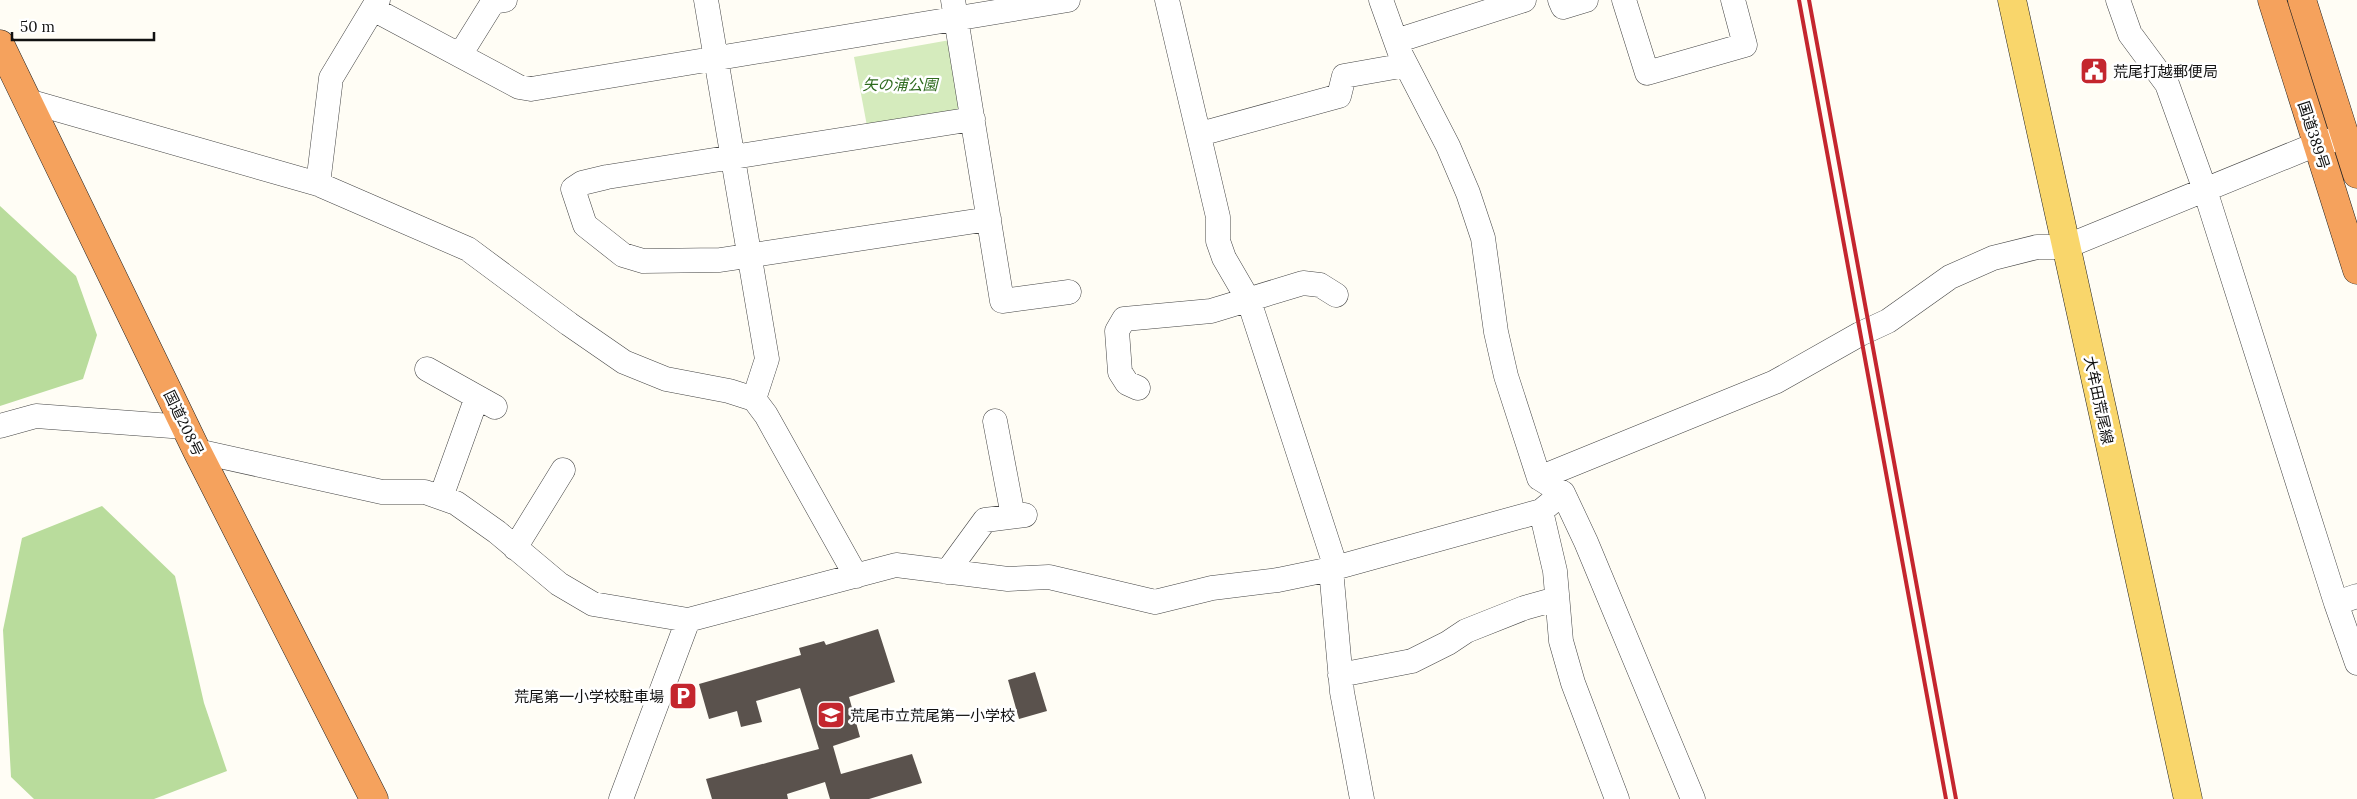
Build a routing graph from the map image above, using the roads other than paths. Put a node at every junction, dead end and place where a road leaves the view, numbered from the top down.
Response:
1 (505, 0) edge
2 (706, 0) edge
3 (1068, 0) edge
4 (1167, 0) edge
5 (1381, 0) edge
6 (1524, 0) edge
7 (1560, 0) edge
8 (1586, 0) edge
9 (1624, 0) edge
10 (1733, 0) edge
11 (2012, 0) edge
12 (2118, 0) edge
13 (2272, 0) edge
14 (2302, 0) edge
15 (376, 5) edge
16 (955, 9) edge
17 (1396, 41) junction
18 (0, 44) edge
19 (460, 55) junction
20 (717, 58) junction
21 (1406, 65) junction
22 (28, 102) junction
23 (973, 119) junction
24 (1200, 134) junction
25 (2351, 138) edge
26 (2317, 144) junction
27 (732, 157) junction
28 (2357, 174) edge
29 (318, 184) junction
30 (2205, 190) junction
31 (989, 219) junction
32 (2065, 247) junction
33 (748, 256) junction
34 (2357, 270) edge
35 (1069, 292) dead end
36 (1336, 295) dead end
37 (1249, 301) junction
38 (428, 369) dead end
39 (1138, 388) dead end
40 (754, 399) junction
41 (995, 421) dead end
42 (0, 426) edge
43 (191, 439) junction
44 (563, 470) dead end
45 (1539, 478) junction
46 (1563, 493) junction
47 (440, 498) junction
48 (1541, 510) junction
49 (515, 548) junction
50 (1333, 568) junction
51 (947, 572) junction
52 (856, 576) junction
53 (1556, 599) junction
54 (2346, 599) edge
55 (688, 620) junction
56 (2357, 663) edge
57 (1340, 675) junction
58 (374, 799) edge
59 (621, 799) edge
60 (1362, 799) edge
61 (1617, 799) edge
62 (1693, 799) edge
63 (2188, 799) edge

1 - 19 street
2 - 20 street
3 - 16 street
4 - 24 street
5 - 17 street
6 - 17 street
7 - 8 street
9 - 10 street
11 - 32 main road, 大牟田荒尾線
12 - 30 street
13 - 26 highway, 国道389号
14 - 25 highway, 国道389号
15 - 19 street
15 - 29 street
16 - 20 street
16 - 23 street
17 - 21 street
18 - 22 highway, 国道208号
19 - 20 street
20 - 27 street
21 - 24 street
21 - 45 street
22 - 29 street
22 - 43 highway, 国道208号
23 - 27 street
23 - 31 street
24 - 37 street
25 - 26 street
25 - 28 highway, 国道389号
26 - 30 street
26 - 34 highway, 国道389号
27 - 33 street
27 - 33 street
29 - 40 street
30 - 32 street
30 - 54 street
31 - 33 street
31 - 35 street
32 - 45 street
32 - 63 main road, 大牟田荒尾線
33 - 40 street
36 - 37 street
37 - 39 street
37 - 50 street
38 - 47 street
40 - 52 street
41 - 51 street
42 - 43 street
43 - 47 street
43 - 58 highway, 国道208号
44 - 49 street
45 - 46 street
46 - 48 street
46 - 62 street
47 - 49 street
48 - 50 street
48 - 53 street
49 - 55 street
50 - 51 street
50 - 57 street
51 - 52 street
52 - 55 street
53 - 57 street
53 - 61 street
54 - 56 street
55 - 59 street
57 - 60 street

